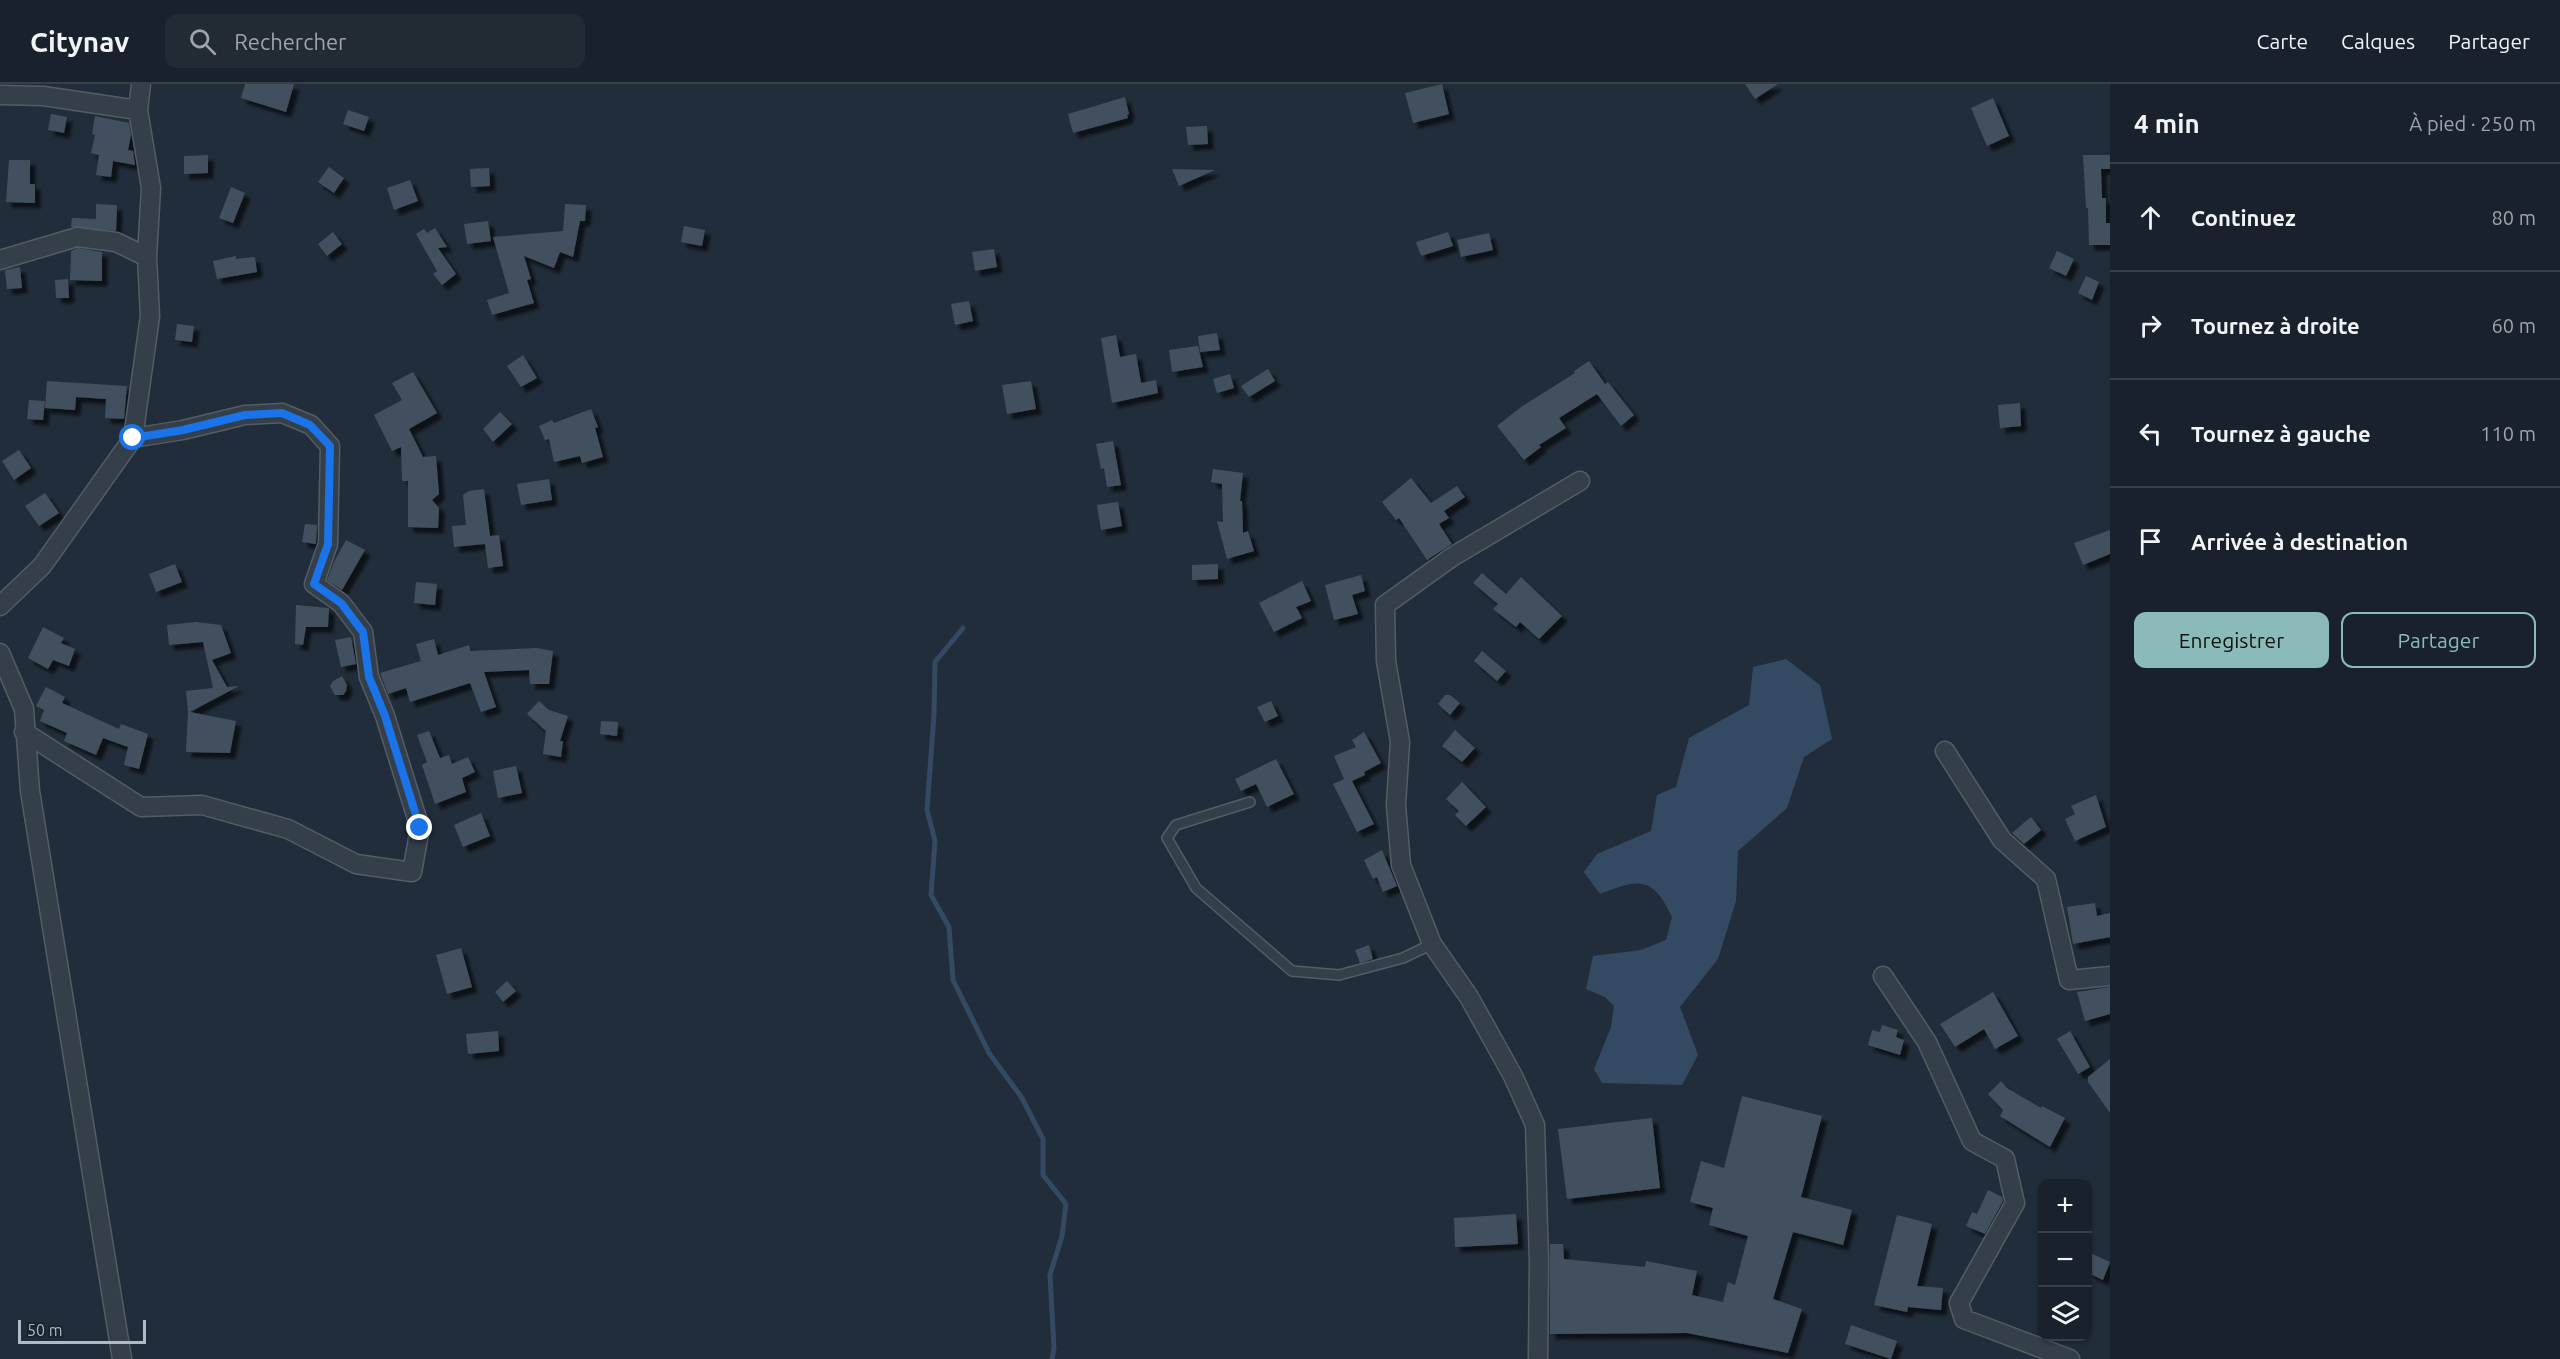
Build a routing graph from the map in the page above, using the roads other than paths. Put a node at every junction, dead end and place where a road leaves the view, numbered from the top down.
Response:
1 (141, 84) edge
2 (0, 95) edge
3 (138, 110) junction
4 (147, 257) junction
5 (0, 260) edge
6 (133, 438) junction
7 (1580, 481) dead end
8 (0, 606) edge
9 (0, 653) edge
10 (24, 732) junction
11 (1945, 751) dead end
12 (1250, 802) dead end
13 (1432, 944) junction
14 (1883, 976) dead end
15 (2110, 976) edge
16 (122, 1359) edge
17 (1538, 1359) edge
18 (2070, 1359) edge

1 - 3 street
2 - 3 street
3 - 4 street
4 - 5 street
4 - 6 street
6 - 8 street
6 - 10 street
7 - 13 street
9 - 10 street
10 - 16 street
11 - 15 street
12 - 13 lane
13 - 17 street
14 - 18 street

